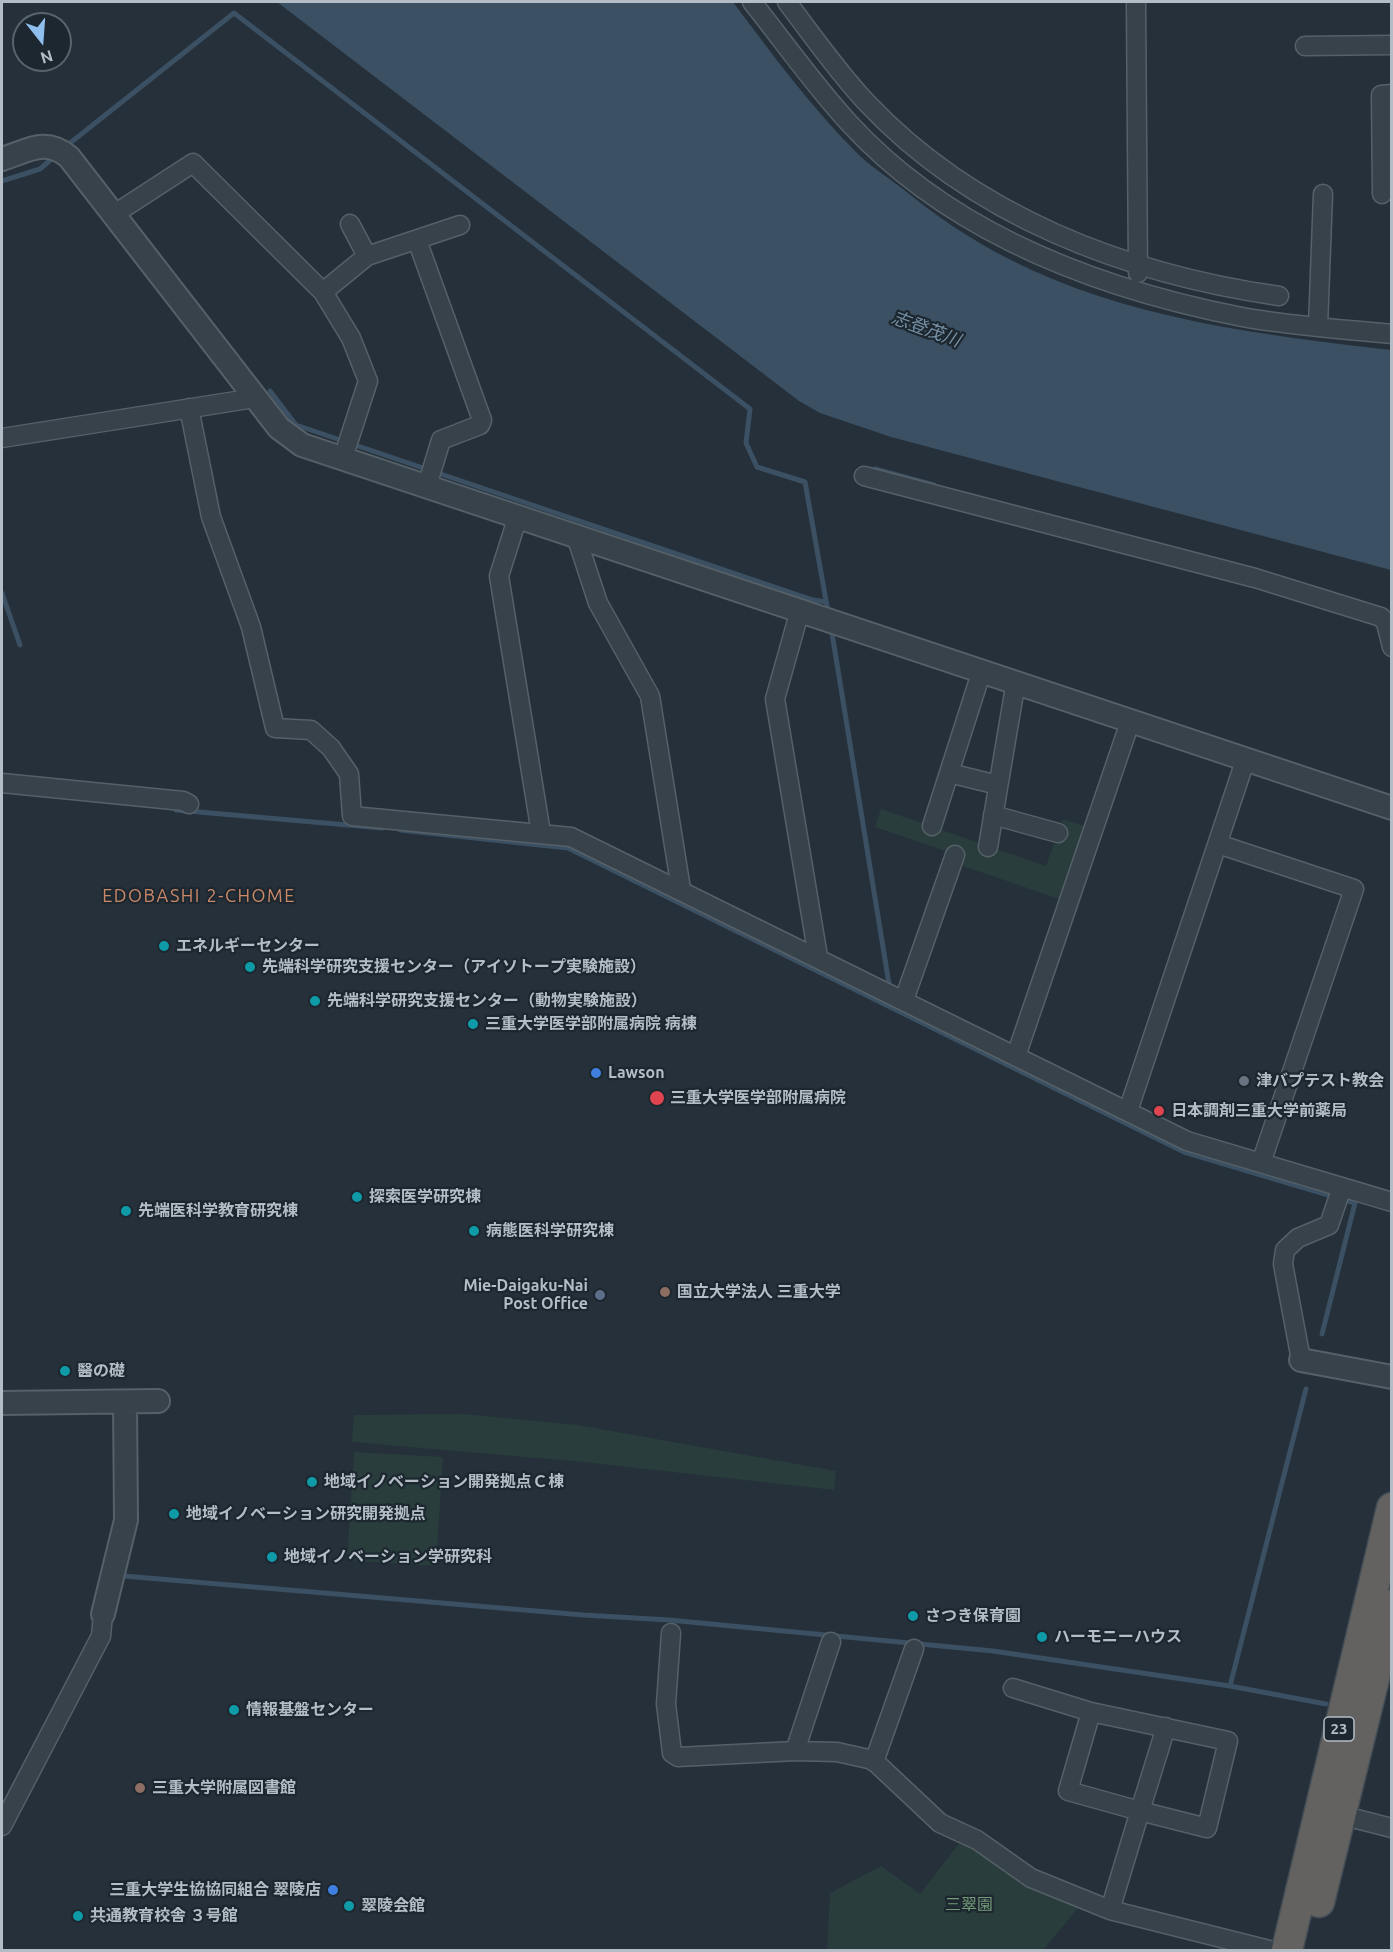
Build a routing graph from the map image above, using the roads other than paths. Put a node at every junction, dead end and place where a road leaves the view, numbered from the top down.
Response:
1 (752, 2) edge
2 (787, 2) edge
3 (1136, 2) edge
4 (1392, 45) edge
5 (1305, 46) dead end
6 (1392, 94) edge
7 (2, 159) edge
8 (1323, 194) dead end
9 (1382, 194) dead end
10 (113, 215) junction
11 (350, 224) dead end
12 (460, 225) dead end
13 (417, 240) junction
14 (367, 256) junction
15 (1138, 264) junction
16 (1138, 290) junction
17 (323, 292) junction
18 (1279, 296) dead end
19 (1318, 326) junction
20 (1392, 334) edge
21 (255, 398) junction
22 (189, 408) junction
23 (2, 438) edge
24 (343, 458) junction
25 (864, 476) dead end
26 (427, 486) junction
27 (518, 516) junction
28 (576, 536) junction
29 (800, 610) junction
30 (1392, 647) edge
31 (982, 670) junction
32 (1016, 681) junction
33 (1130, 722) junction
34 (1245, 761) junction
35 (950, 773) junction
36 (2, 783) edge
37 (998, 785) junction
38 (189, 804) dead end
39 (1392, 808) edge
40 (993, 815) junction
41 (932, 826) dead end
42 (541, 833) junction
43 (1058, 833) dead end
44 (1218, 844) junction
45 (988, 847) dead end
46 (955, 855) dead end
47 (681, 889) junction
48 (818, 957) junction
49 (904, 1000) junction
50 (1016, 1056) junction
51 (1128, 1111) junction
52 (1261, 1163) junction
53 (1340, 1194) junction
54 (1392, 1202) edge
55 (1301, 1360) joint
56 (1392, 1377) edge
57 (158, 1401) dead end
58 (125, 1402) junction
59 (2, 1403) edge
60 (1392, 1508) edge
61 (1392, 1605) edge
62 (103, 1614) joint
63 (671, 1633) dead end
64 (831, 1642) dead end
65 (914, 1649) dead end
66 (1013, 1688) dead end
67 (1091, 1712) junction
68 (1166, 1727) junction
69 (795, 1751) junction
70 (874, 1762) junction
71 (1140, 1811) junction
72 (1341, 1815) junction
73 (2, 1826) edge
74 (1392, 1828) edge
75 (1110, 1910) junction
76 (1269, 1950) edge
77 (1287, 1950) edge
78 (1307, 1950) edge

1 - 16 street
2 - 15 street
3 - 15 street
4 - 5 street
6 - 9 street
7 - 10 street
8 - 19 street
10 - 17 street
10 - 21 street
11 - 14 street
12 - 13 street
13 - 14 street
13 - 26 street
14 - 17 street
15 - 16 street
15 - 18 street
16 - 19 street
17 - 24 street
19 - 20 street
21 - 22 street
21 - 24 street
22 - 23 street
22 - 42 street
24 - 26 street
25 - 30 street
26 - 27 street
27 - 28 street
27 - 42 street
28 - 29 street
28 - 47 street
29 - 31 street
29 - 48 street
31 - 32 street
31 - 35 street
32 - 33 street
32 - 37 street
33 - 34 street
33 - 50 street
34 - 39 street
34 - 44 street
35 - 37 street
35 - 41 street
36 - 38 street
37 - 40 street
40 - 43 street
40 - 45 street
42 - 47 street
44 - 51 street
44 - 52 street
46 - 49 street
47 - 48 street
48 - 49 street
49 - 50 street
50 - 51 street
51 - 52 street
52 - 53 street
53 - 54 street
53 - 55 street
55 - 56 street
57 - 58 street
58 - 59 street
58 - 62 street
60 - 77 highway, 23
61 - 72 highway, 23
62 - 73 street
63 - 69 street
64 - 69 street
65 - 70 street
66 - 67 street
67 - 68 street
67 - 71 street
68 - 71 street
68 - 71 street
69 - 70 street
70 - 75 street
71 - 75 street
72 - 74 street
72 - 78 highway, 23
75 - 76 street

